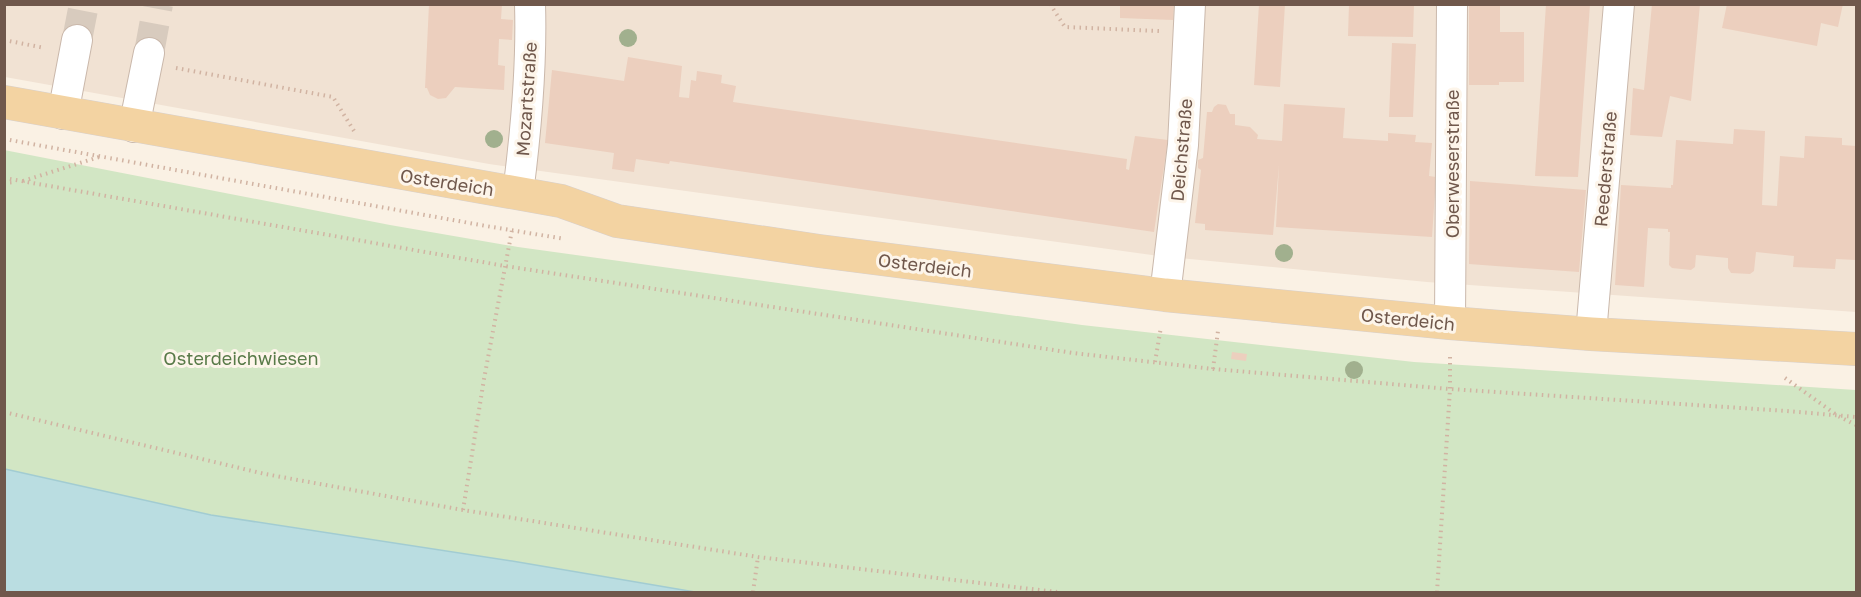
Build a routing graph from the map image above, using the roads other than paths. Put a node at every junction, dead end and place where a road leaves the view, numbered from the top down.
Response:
1 (530, 4) edge
2 (1452, 4) edge
3 (1619, 4) edge
4 (1189, 19) edge
5 (77, 40) tunnel mouth
6 (148, 58) tunnel mouth
7 (4, 102) edge
8 (63, 114) junction
9 (134, 127) junction
10 (518, 193) junction
11 (1163, 309) junction
12 (1591, 334) junction
13 (1450, 338) junction
14 (1857, 349) edge

1 - 10 street, Mozartstraße
2 - 13 street, Oberweserstraße
3 - 12 street, Reederstraße
4 - 11 street, Deichstraße
5 - 8 street
6 - 9 street
7 - 8 main road, Osterdeich
8 - 9 main road, Osterdeich
9 - 10 main road, Osterdeich
10 - 11 main road, Osterdeich
11 - 13 main road, Osterdeich
12 - 13 main road, Osterdeich
12 - 14 main road, Osterdeich

